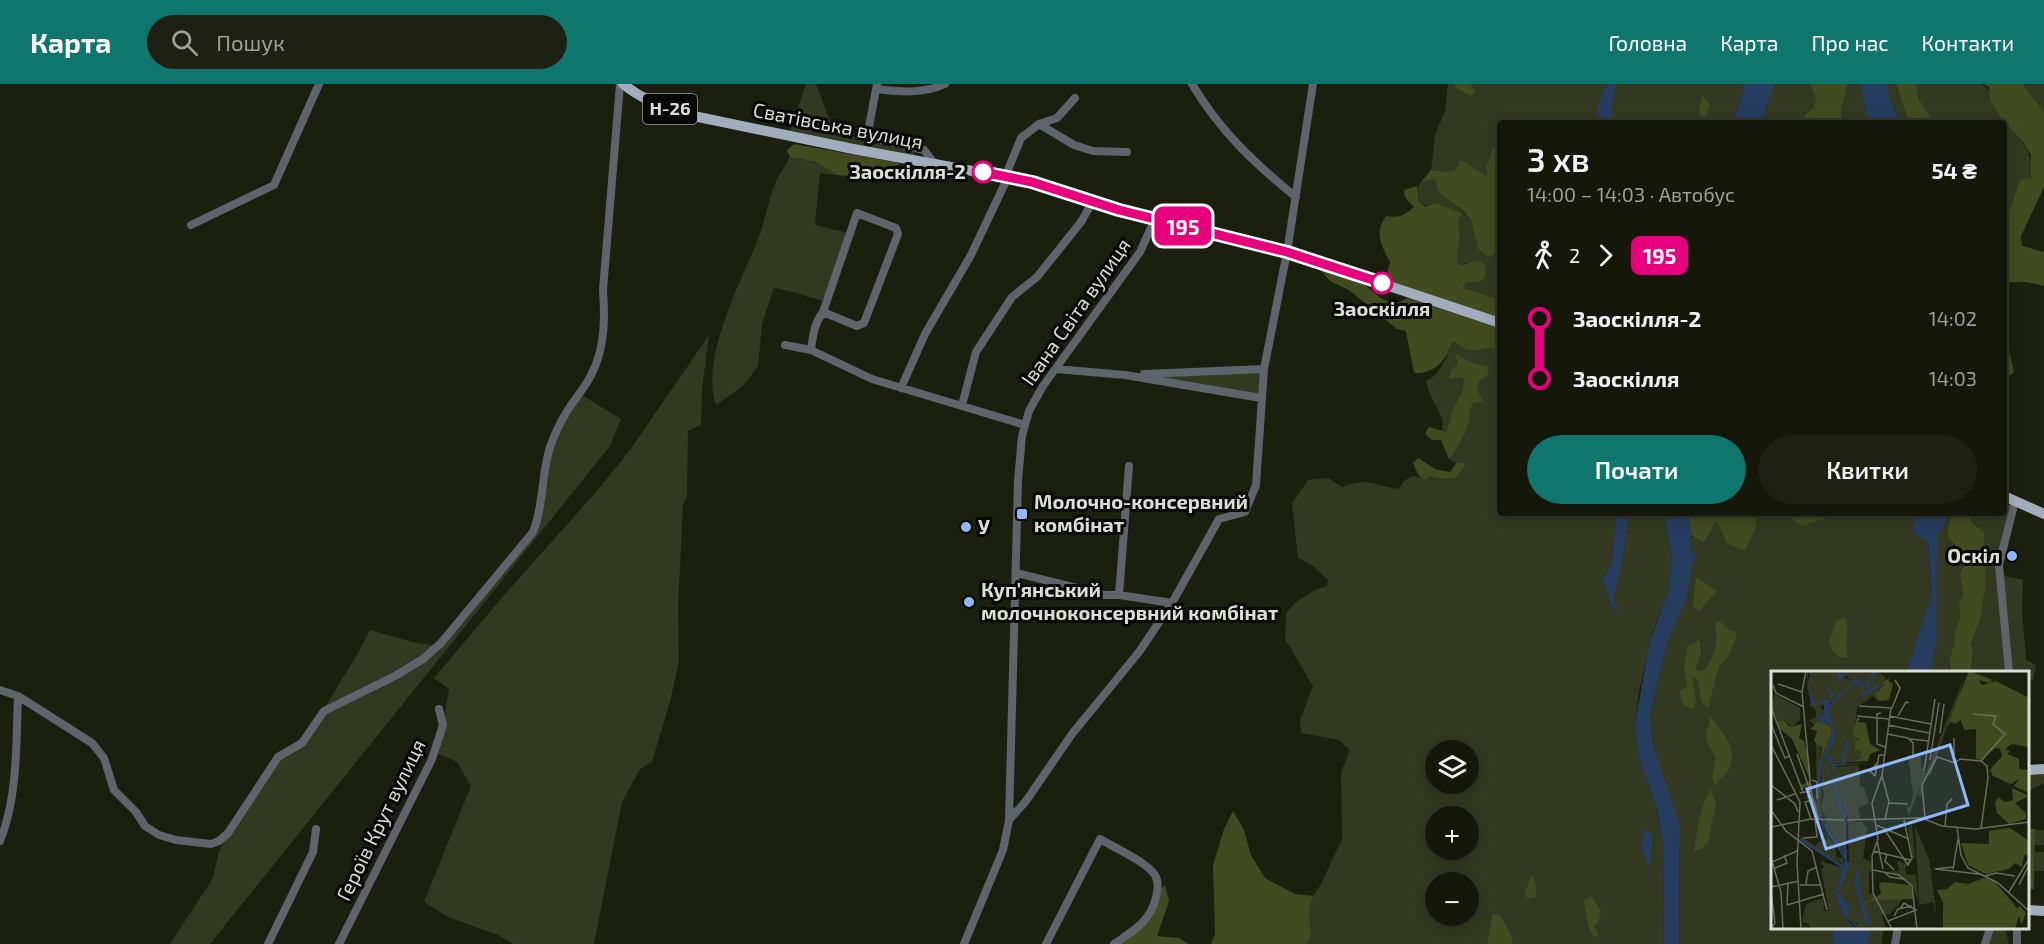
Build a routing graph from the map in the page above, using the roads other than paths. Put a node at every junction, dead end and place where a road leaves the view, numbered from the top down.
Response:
1 (318, 84) edge
2 (621, 84) edge
3 (945, 84) edge
4 (1192, 84) edge
5 (1197, 84) edge
6 (1313, 84) edge
7 (876, 86) edge
8 (1075, 98) dead end
9 (1201, 100) junction
10 (1039, 124) junction
11 (1128, 152) dead end
12 (934, 163) junction
13 (1006, 177) junction
14 (1296, 197) junction
15 (1093, 201) junction
16 (1155, 219) junction
17 (191, 225) dead end
18 (1287, 252) junction
19 (823, 312) junction
20 (1497, 322) edge
21 (785, 345) dead end
22 (811, 350) junction
23 (1056, 369) junction
24 (1264, 369) junction
25 (1125, 375) junction
26 (901, 388) junction
27 (1261, 398) junction
28 (962, 405) junction
29 (1025, 425) junction
30 (1129, 466) dead end
31 (2007, 497) edge
32 (2015, 501) junction
33 (2044, 514) edge
34 (1016, 573) junction
35 (1119, 595) junction
36 (1172, 603) junction
37 (2008, 671) edge
38 (0, 690) edge
39 (18, 696) junction
40 (439, 709) dead end
41 (2044, 769) edge
42 (2029, 770) edge
43 (1009, 820) junction
44 (316, 829) dead end
45 (0, 841) edge
46 (2029, 910) edge
47 (2044, 911) edge
48 (1898, 929) edge
49 (1989, 929) edge
50 (268, 944) edge
51 (339, 944) edge
52 (964, 944) edge
53 (1046, 944) edge
54 (1114, 944) edge
55 (1895, 944) edge
56 (1985, 944) edge

1 - 17 street
2 - 12 main road, Сватівська вулиця / Н-26
2 - 39 street
3 - 7 street
4 - 9 street
5 - 9 street
6 - 14 street
7 - 12 street
8 - 10 street
9 - 14 street
10 - 11 street
10 - 13 street
12 - 13 main road, Сватівська вулиця / Н-26
13 - 15 main road, Сватівська вулиця / Н-26
13 - 26 street
14 - 18 street
15 - 16 main road, Сватівська вулиця / Н-26
15 - 28 street
16 - 18 main road, Сватівська вулиця / Н-26
16 - 23 street, Івана Світа вулиця
18 - 20 main road, Сватівська вулиця / Н-26
18 - 24 street
19 - 19 street
19 - 22 street
21 - 22 street
22 - 26 street
23 - 25 street
23 - 29 street, Івана Світа вулиця
24 - 25 street
24 - 27 street
25 - 27 street
26 - 28 street
27 - 36 street
28 - 29 street
29 - 34 street, Івана Світа вулиця
30 - 35 street
31 - 32 main road
32 - 33 main road
32 - 37 street
34 - 35 street
34 - 43 street, Івана Світа вулиця
35 - 36 street
36 - 43 street
38 - 39 street
39 - 45 street
40 - 51 street, Героїв Крут вулиця
41 - 42 main road
43 - 52 street, Івана Світа вулиця
44 - 50 street
46 - 47 main road
48 - 55 street
49 - 56 street
53 - 54 street

